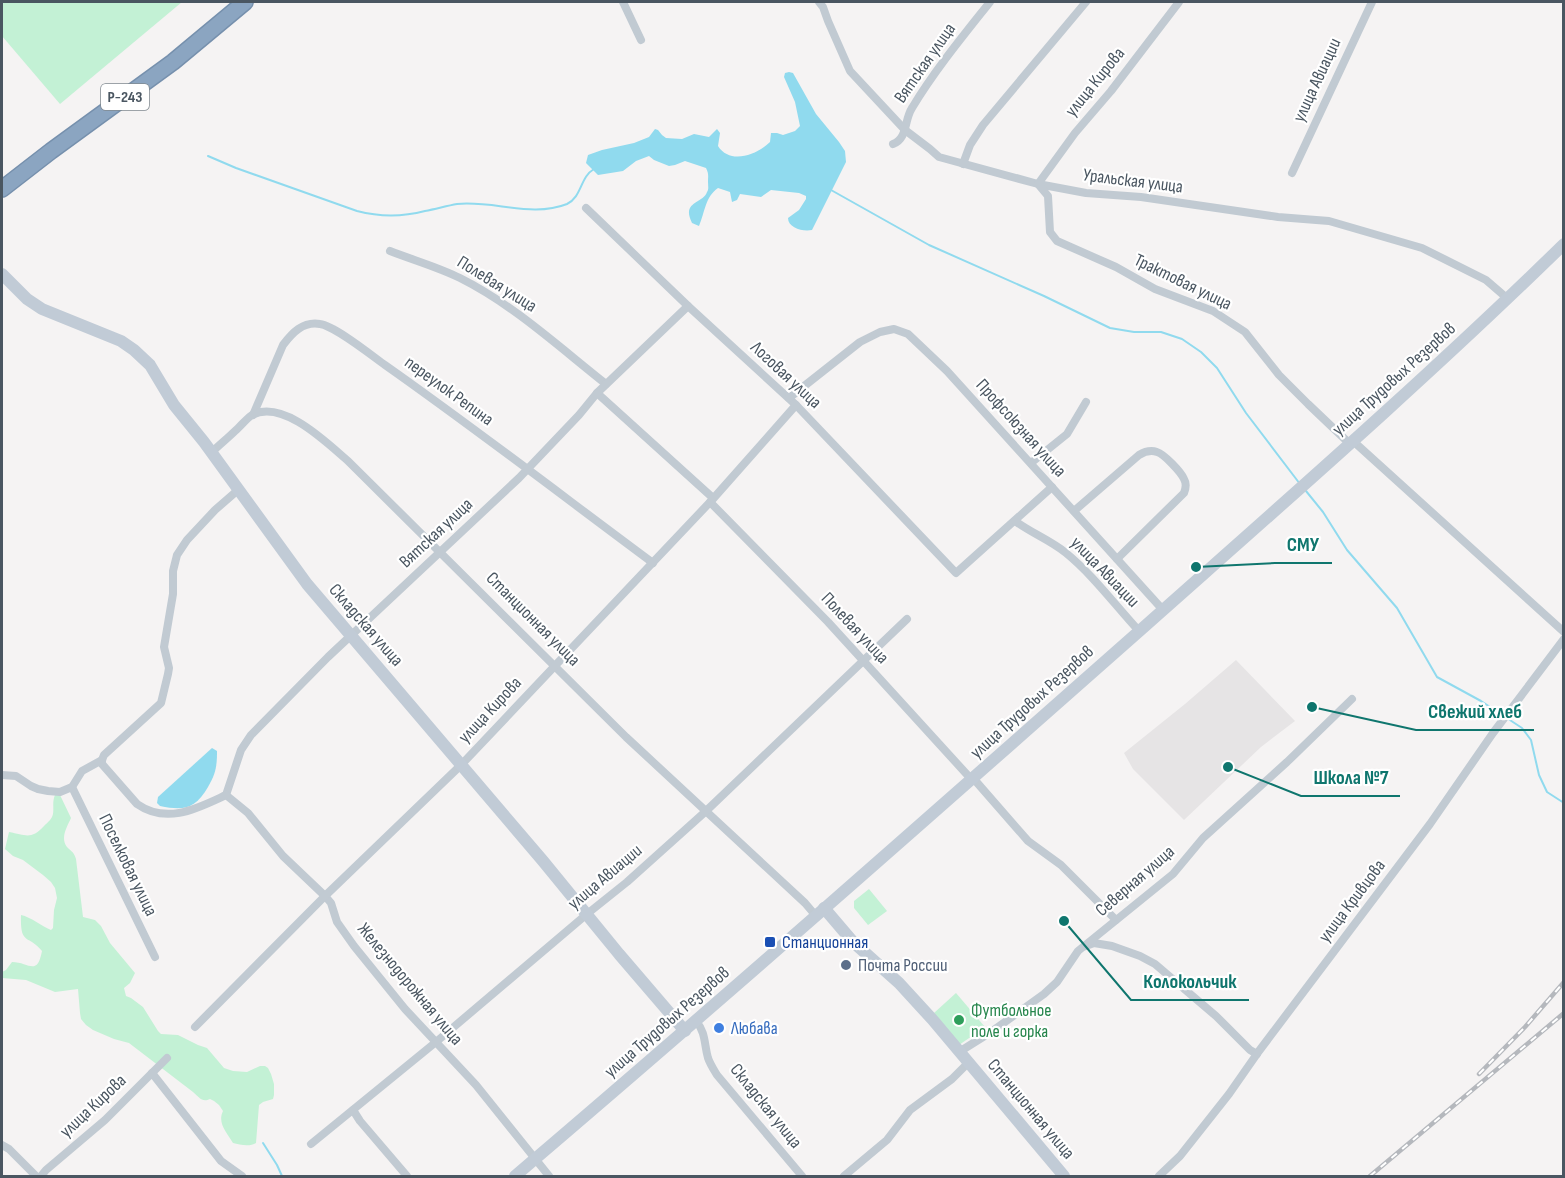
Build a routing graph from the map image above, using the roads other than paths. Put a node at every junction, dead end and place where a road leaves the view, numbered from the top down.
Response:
1 (245, 2) edge
2 (623, 2) edge
3 (990, 2) edge
4 (1086, 2) edge
5 (1179, 2) edge
6 (1372, 2) edge
7 (824, 3) edge
8 (641, 40) dead end
9 (905, 130) junction
10 (893, 144) dead end
11 (963, 164) junction
12 (1292, 173) dead end
13 (1038, 184) junction
14 (2, 189) edge
15 (586, 208) dead end
16 (1563, 244) edge
17 (390, 251) dead end
18 (2, 274) edge
19 (1508, 299) junction
20 (688, 306) junction
21 (606, 384) junction
22 (597, 393) junction
23 (789, 398) junction
24 (1086, 402) dead end
25 (796, 405) junction
26 (253, 415) junction
27 (1351, 442) junction
28 (211, 453) junction
29 (1031, 464) junction
30 (527, 470) junction
31 (1052, 487) junction
32 (238, 490) junction
33 (712, 500) junction
34 (1074, 511) junction
35 (1015, 521) junction
36 (440, 552) junction
37 (1117, 559) junction
38 (652, 562) junction
39 (1163, 609) junction
40 (907, 619) dead end
41 (1139, 631) junction
42 (1563, 632) edge
43 (352, 635) junction
44 (1563, 639) edge
45 (863, 661) junction
46 (555, 666) junction
47 (1352, 699) dead end
48 (102, 760) junction
49 (462, 764) junction
50 (2, 775) edge
51 (972, 779) junction
52 (72, 787) junction
53 (226, 795) junction
54 (705, 812) junction
55 (325, 896) junction
56 (820, 912) junction
57 (587, 914) junction
58 (1116, 920) junction
59 (1082, 948) junction
60 (155, 957) dead end
61 (696, 1022) junction
62 (195, 1027) dead end
63 (685, 1031) junction
64 (436, 1042) junction
65 (959, 1052) junction
66 (1257, 1054) junction
67 (167, 1058) dead end
68 (968, 1063) junction
69 (152, 1072) junction
70 (353, 1110) junction
71 (2, 1144) edge
72 (311, 1144) dead end
73 (535, 1159) junction
74 (36, 1176) edge
75 (41, 1176) edge
76 (242, 1176) edge
77 (407, 1176) edge
78 (515, 1176) edge
79 (549, 1176) edge
80 (802, 1176) edge
81 (844, 1176) edge
82 (1064, 1176) edge
83 (1159, 1176) edge

1 - 14 highway, Р-243
2 - 8 street
3 - 9 street, Вятская улица
4 - 11 street
5 - 13 street, улица Кирова
6 - 12 street, улица Авиации
7 - 9 street, Уральская улица
9 - 10 street, Вятская улица
9 - 11 street, Уральская улица
11 - 13 street, Уральская улица
13 - 19 street, Уральская улица
13 - 27 street, Трактовая улица
15 - 20 street, Логовая улица
16 - 19 street, улица Трудовых Резервов
17 - 21 street, Полевая улица
18 - 28 street, Складская улица
19 - 27 street, улица Трудовых Резервов
20 - 21 street, Вятская улица
20 - 23 street, Логовая улица
21 - 22 street, Вятская улица
22 - 30 street, Вятская улица
22 - 33 street, Полевая улица
23 - 25 street, Логовая улица
23 - 29 street, Профсоюзная улица
24 - 29 street
25 - 33 street, улица Кирова
25 - 35 street, Логовая улица
26 - 28 street
26 - 30 street, переулок Репина
26 - 36 street, Станционная улица
27 - 39 street, улица Трудовых Резервов
27 - 42 street, Трактовая улица
28 - 32 street, Складская улица
29 - 31 street, Профсоюзная улица
30 - 36 street, Вятская улица
30 - 38 street, переулок Репина
31 - 34 street, Профсоюзная улица
31 - 35 street
32 - 43 street, Складская улица
32 - 48 street
33 - 38 street, улица Кирова
33 - 45 street, Полевая улица
34 - 37 street, Профсоюзная улица
34 - 37 street, улица Авиации
35 - 41 street, улица Авиации
36 - 43 street, Вятская улица
36 - 46 street, Станционная улица
37 - 39 street, Профсоюзная улица
38 - 46 street, улица Кирова
39 - 41 street, улица Трудовых Резервов
40 - 45 street, улица Авиации
41 - 51 street, улица Трудовых Резервов
43 - 49 street, Складская улица
43 - 53 street, Вятская улица
44 - 66 street, улица Кривцова
45 - 51 street, Полевая улица
45 - 54 street, улица Авиации
46 - 49 street, улица Кирова
46 - 54 street, Станционная улица
47 - 58 street, Северная улица
48 - 52 street
48 - 53 street
49 - 55 street, улица Кирова
49 - 57 street, Складская улица
50 - 52 street
51 - 56 street, улица Трудовых Резервов
51 - 58 street, Полевая улица
52 - 60 street, Поселковая улица
53 - 55 street, Железнодорожная улица
54 - 56 street, Станционная улица
54 - 57 street, улица Авиации
55 - 62 street, улица Кирова
55 - 64 street, Железнодорожная улица
56 - 61 street, улица Трудовых Резервов
56 - 65 street, Станционная улица
57 - 63 street, Складская улица
57 - 64 street, улица Авиации
58 - 59 street, Северная улица
59 - 65 street, Северная улица
59 - 66 street
61 - 63 street, улица Трудовых Резервов
61 - 80 street, Складская улица
63 - 73 street, улица Трудовых Резервов
64 - 70 street, улица Авиации
64 - 73 street, Железнодорожная улица
65 - 68 street, Станционная улица
66 - 83 street, улица Кривцова
67 - 69 street, улица Кирова
68 - 81 street
68 - 82 street, Станционная улица
69 - 75 street, улица Кирова
69 - 76 street
70 - 72 street, улица Авиации
70 - 77 street
71 - 74 street
73 - 78 street, улица Трудовых Резервов
73 - 79 street, Железнодорожная улица

